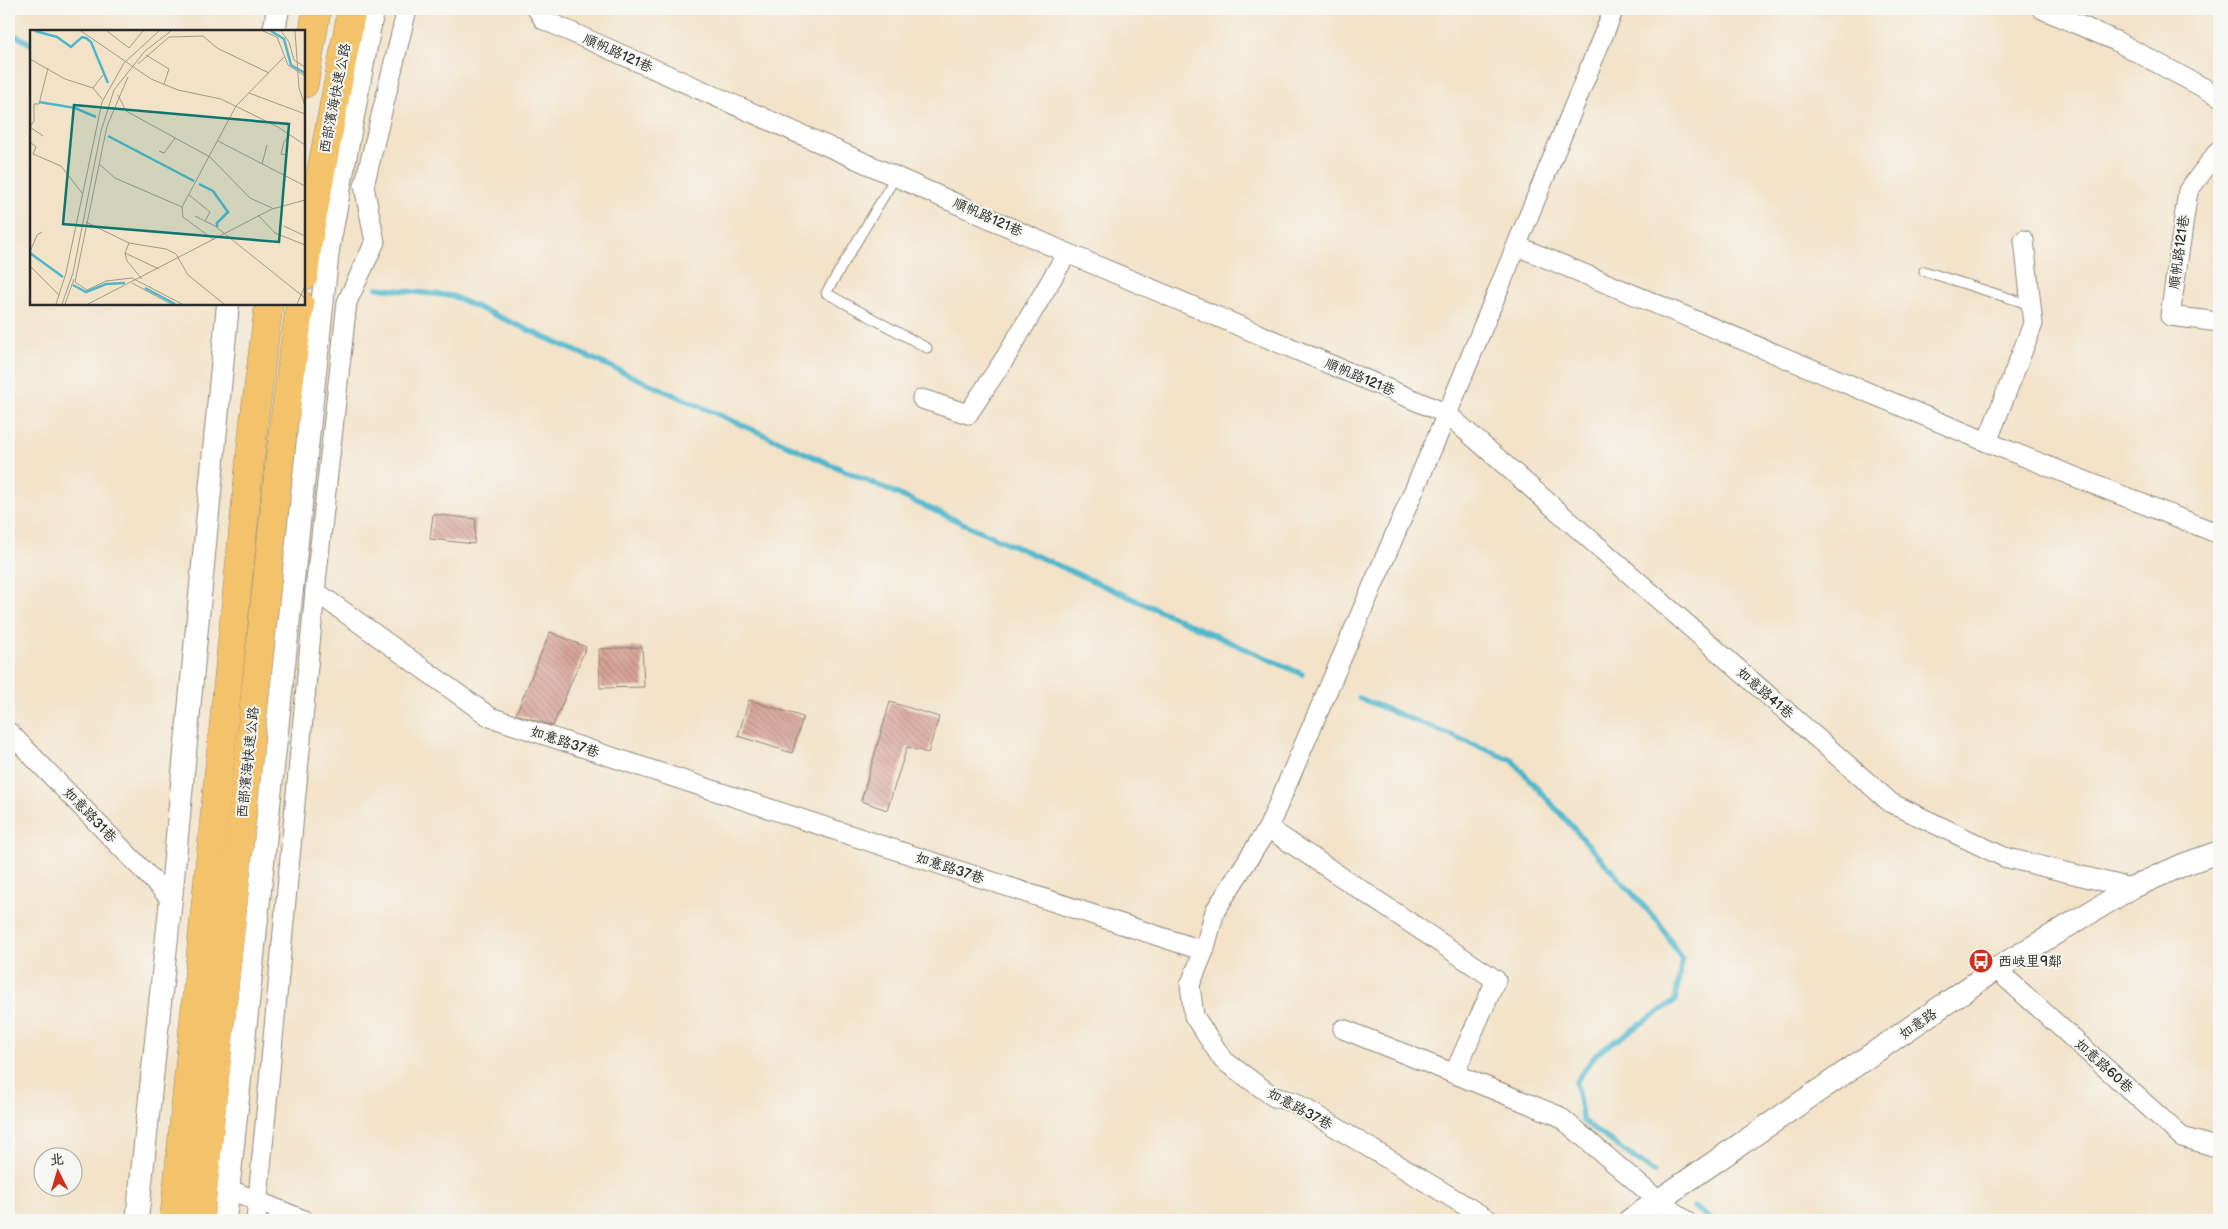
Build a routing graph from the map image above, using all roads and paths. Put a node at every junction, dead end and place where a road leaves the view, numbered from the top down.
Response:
1 (278, 9) edge
2 (317, 9) edge
3 (352, 9) edge
4 (373, 9) edge
5 (407, 9) edge
6 (537, 9) edge
7 (1614, 9) edge
8 (2042, 9) edge
9 (274, 30) edge
10 (305, 78) edge
11 (2219, 96) edge
12 (2219, 150) edge
13 (896, 176) junction
14 (2024, 240) dead end
15 (1516, 246) junction
16 (1067, 253) junction
17 (305, 268) edge
18 (1924, 271) dead end
19 (228, 305) edge
20 (269, 305) edge
21 (300, 305) edge
22 (2031, 305) junction
23 (2219, 322) edge
24 (927, 348) dead end
25 (922, 399) dead end
26 (1447, 414) junction
27 (1987, 442) junction
28 (2219, 534) edge
29 (316, 591) junction
30 (9, 732) edge
31 (1268, 828) junction
32 (2219, 852) edge
33 (2131, 888) junction
34 (171, 899) junction
35 (1204, 951) junction
36 (1996, 970) junction
37 (1342, 1029) dead end
38 (1454, 1074) junction
39 (2219, 1148) edge
40 (228, 1189) junction
41 (259, 1200) junction
42 (1660, 1202) junction
43 (137, 1220) edge
44 (174, 1220) edge
45 (200, 1220) edge
46 (224, 1220) edge
47 (256, 1220) edge
48 (304, 1220) edge
49 (1489, 1220) edge
50 (1630, 1220) edge
51 (1685, 1220) edge

1 - 9 street
2 - 10 highway
3 - 17 highway, 西部濱海快速公路
4 - 40 street
5 - 29 street
6 - 13 street, 順帆路121巷
7 - 15 street
8 - 11 street
12 - 23 street, 順帆路121巷
13 - 16 street, 順帆路121巷
13 - 24 lane
14 - 22 street
15 - 26 street
15 - 27 street
16 - 25 street
16 - 26 street, 順帆路121巷
18 - 22 lane
19 - 34 street
20 - 44 highway, 西部濱海快速公路
21 - 45 highway, 西部濱海快速公路
22 - 27 street
26 - 31 street
26 - 33 street, 如意路41巷
27 - 28 street
29 - 35 street, 如意路37巷
29 - 41 street
30 - 34 street, 如意路31巷
31 - 35 street
31 - 38 street
32 - 33 street, 如意路
33 - 36 street, 如意路
34 - 43 street
35 - 49 street, 如意路37巷
36 - 39 street, 如意路60巷
36 - 42 street, 如意路
37 - 38 street
38 - 42 street
40 - 41 street
40 - 46 street
41 - 47 street
41 - 48 street
42 - 50 street, 如意路
42 - 51 street

